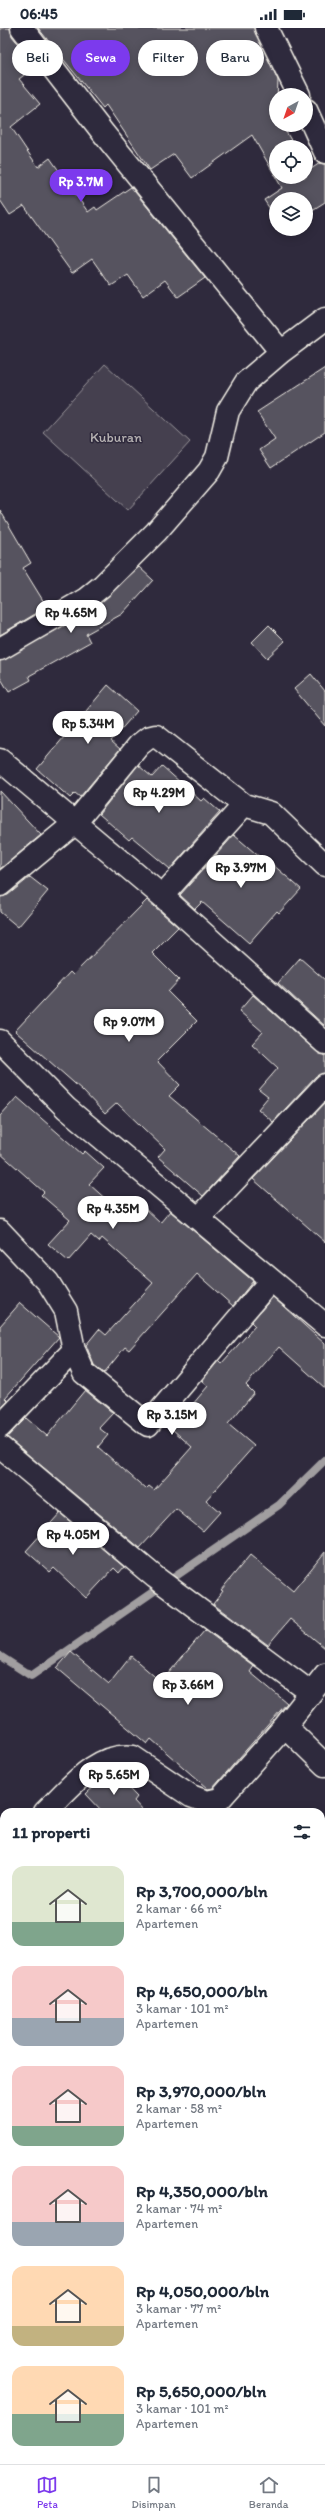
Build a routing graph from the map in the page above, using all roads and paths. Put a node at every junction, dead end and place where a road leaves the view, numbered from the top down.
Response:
1 (22, 28) edge
2 (266, 28) edge
3 (296, 88) edge
4 (313, 125) edge
5 (325, 152) edge
6 (325, 319) edge
7 (281, 352) junction
8 (0, 649) edge
9 (0, 760) edge
10 (244, 806) junction
11 (75, 823) junction
12 (325, 865) edge
13 (0, 885) edge
14 (162, 896) junction
15 (325, 1042) edge
16 (4, 1054) edge
17 (325, 1085) edge
18 (198, 1219) junction
19 (0, 1231) edge
20 (271, 1280) junction
21 (325, 1325) edge
22 (74, 1350) junction
23 (0, 1427) edge
24 (0, 1447) edge
25 (325, 1675) edge
26 (310, 1692) junction
27 (285, 1726) junction
28 (325, 1765) edge
29 (49, 1808) edge

1 - 7 street
2 - 3 street
4 - 5 street
6 - 7 street
7 - 8 street
9 - 11 street
10 - 11 street
10 - 12 street
10 - 14 street
11 - 13 street
11 - 14 street
14 - 15 street
16 - 18 street
17 - 18 street
18 - 20 street
19 - 22 street
20 - 21 street
20 - 22 street
22 - 23 street
24 - 26 street
25 - 26 street
26 - 27 street
27 - 28 street
27 - 29 street

